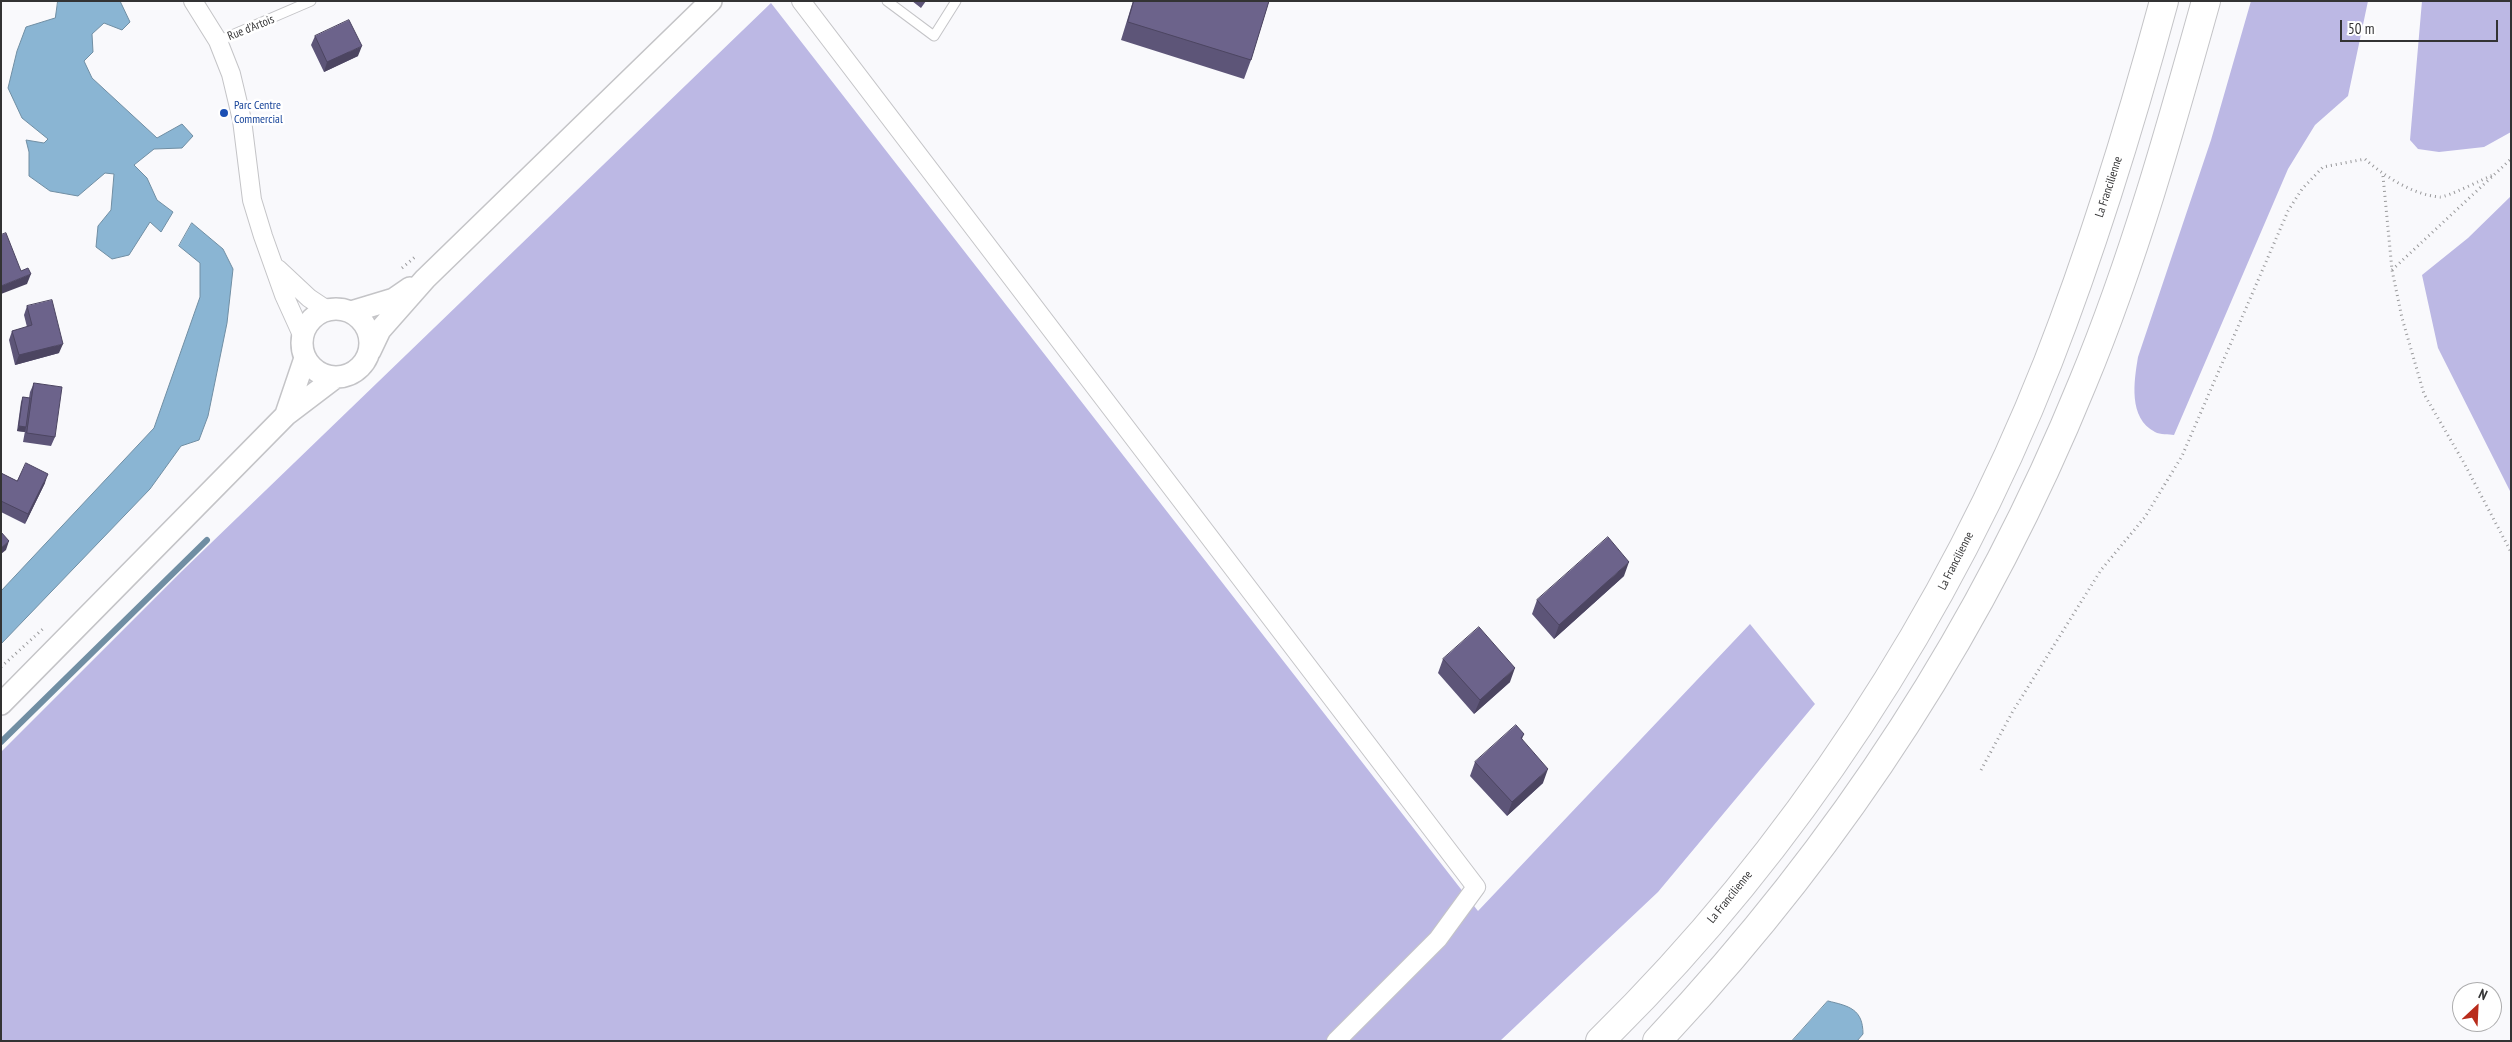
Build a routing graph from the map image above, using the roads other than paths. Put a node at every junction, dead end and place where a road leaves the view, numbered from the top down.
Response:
1 (193, 1) edge
2 (311, 1) edge
3 (712, 1) edge
4 (801, 1) edge
5 (887, 1) edge
6 (956, 1) edge
7 (2164, 1) edge
8 (2206, 1) edge
9 (218, 41) junction
10 (275, 266) junction
11 (425, 279) junction
12 (327, 310) junction
13 (351, 312) junction
14 (304, 347) junction
15 (370, 350) junction
16 (336, 377) junction
17 (286, 415) junction
18 (1, 704) edge
19 (1336, 1041) edge
20 (1600, 1041) edge
21 (1657, 1041) edge

1 - 9 street
2 - 9 lane, Rue d'Artois
3 - 11 street
4 - 19 street
5 - 6 lane
7 - 20 highway, La Francilienne
8 - 21 highway
9 - 10 street
10 - 12 street
10 - 14 street
11 - 13 street
11 - 15 street
12 - 13 street
12 - 14 street
13 - 15 street
14 - 16 street
14 - 17 street
15 - 16 street
16 - 17 street
17 - 18 street

